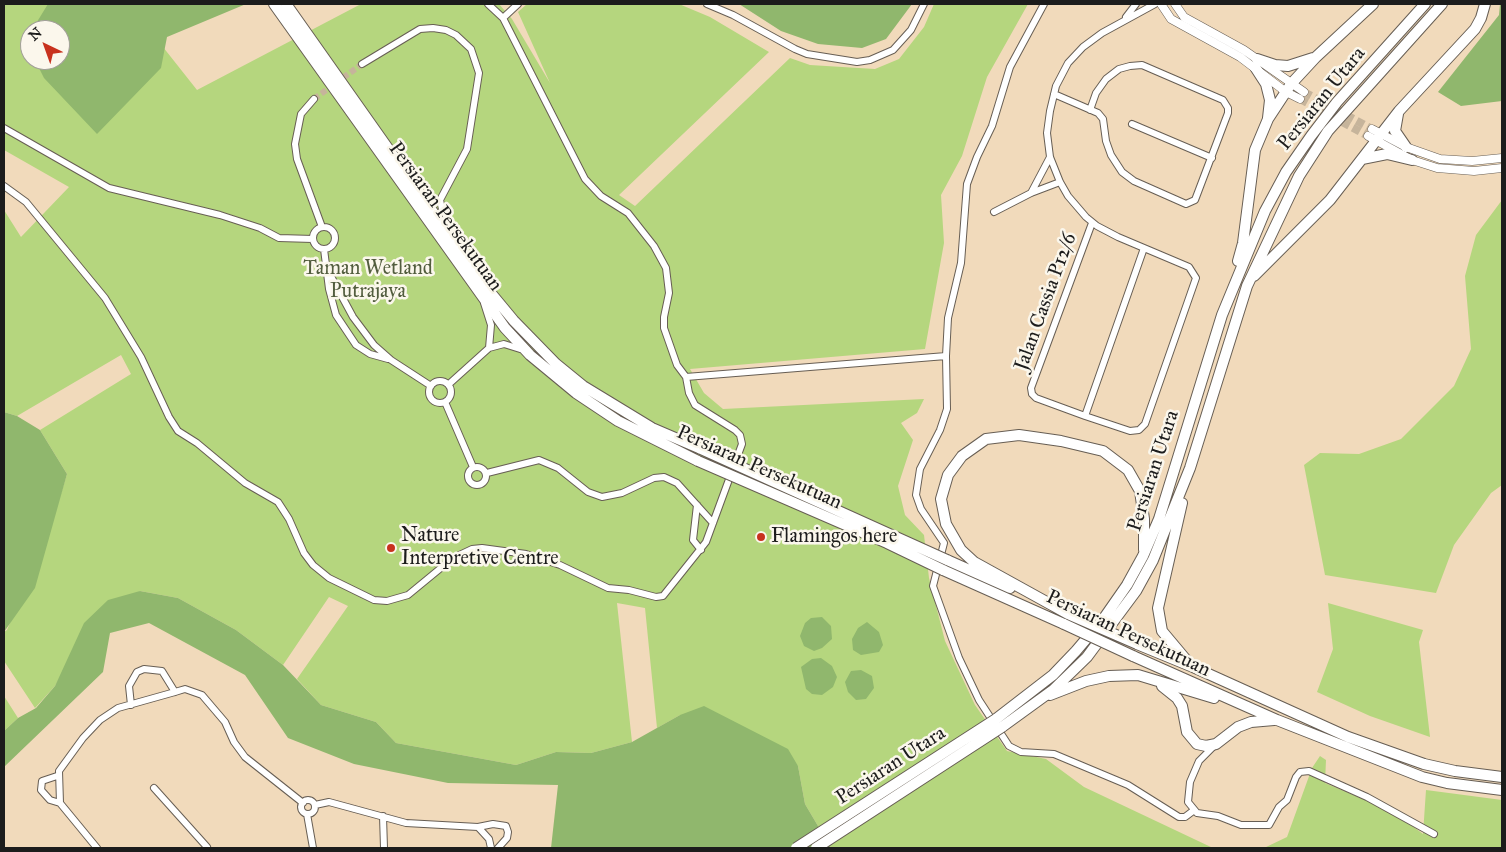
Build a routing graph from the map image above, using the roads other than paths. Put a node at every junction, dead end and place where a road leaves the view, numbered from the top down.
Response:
1 (274, 4) edge
2 (286, 4) edge
3 (488, 4) edge
4 (518, 4) edge
5 (707, 4) edge
6 (924, 4) edge
7 (1044, 4) edge
8 (1136, 4) edge
9 (1155, 4) edge
10 (1161, 4) edge
11 (1175, 4) edge
12 (1373, 4) edge
13 (1425, 4) edge
14 (1442, 4) edge
15 (1485, 4) edge
16 (503, 18) junction
17 (1121, 21) junction
18 (1316, 57) junction
19 (1256, 63) junction
20 (362, 64) tunnel mouth
21 (1289, 88) junction
22 (1054, 94) junction
23 (1302, 96) tunnel mouth
24 (314, 99) tunnel mouth
25 (1090, 110) junction
26 (1399, 111) junction
27 (1268, 119) junction
28 (1132, 124) dead end
29 (4, 128) edge
30 (1374, 135) junction
31 (1406, 147) junction
32 (1050, 157) junction
33 (1212, 158) junction
34 (1502, 158) edge
35 (1362, 159) junction
36 (1412, 160) junction
37 (1502, 168) edge
38 (1060, 182) junction
39 (4, 186) edge
40 (1031, 193) junction
41 (994, 212) dead end
42 (1092, 223) junction
43 (322, 227) junction
44 (313, 239) junction
45 (1144, 248) junction
46 (324, 249) junction
47 (464, 256) junction
48 (327, 269) junction
49 (1247, 286) junction
50 (482, 297) junction
51 (1222, 315) junction
52 (489, 348) junction
53 (530, 355) junction
54 (946, 356) junction
55 (391, 360) junction
56 (686, 377) junction
57 (449, 384) junction
58 (431, 386) junction
59 (445, 402) junction
60 (1085, 416) junction
61 (473, 467) junction
62 (1190, 468) junction
63 (486, 473) junction
64 (697, 505) junction
65 (713, 523) junction
66 (701, 550) junction
67 (1143, 556) junction
68 (945, 565) junction
69 (1070, 615) junction
70 (1193, 667) junction
71 (1138, 675) junction
72 (175, 692) junction
73 (1044, 696) junction
74 (131, 705) junction
75 (1253, 710) junction
76 (1277, 720) junction
77 (999, 723) junction
78 (1197, 744) junction
79 (1216, 744) junction
80 (1199, 761) junction
81 (57, 776) junction
82 (1502, 777) edge
83 (154, 788) dead end
84 (1502, 790) edge
85 (303, 803) junction
86 (60, 804) junction
87 (315, 806) junction
88 (1194, 811) junction
89 (307, 814) junction
90 (383, 816) junction
91 (478, 826) junction
92 (1434, 834) dead end
93 (98, 848) edge
94 (207, 848) edge
95 (313, 848) edge
96 (384, 848) edge
97 (491, 848) edge
98 (498, 848) edge
99 (796, 848) edge
100 (816, 848) edge

1 - 50 main road, Persiaran Persekutuan
2 - 47 main road, Persiaran Persekutuan
3 - 16 street
4 - 16 street
5 - 6 street
7 - 54 street
8 - 17 street
9 - 17 street
10 - 19 street
11 - 19 street
12 - 18 main road
13 - 51 main road, Persiaran Utara
14 - 49 main road, Persiaran Utara
15 - 26 main road
16 - 56 street
17 - 22 street
18 - 19 main road
18 - 21 main road
19 - 21 street
19 - 27 main road
20 - 47 street
21 - 23 street
21 - 27 main road
22 - 25 street
22 - 32 street
24 - 43 street
25 - 33 street
25 - 33 street
26 - 30 main road
26 - 31 main road
27 - 51 main road
28 - 33 street
29 - 44 street
30 - 31 street
30 - 35 main road
30 - 36 street
31 - 34 street
32 - 38 street
32 - 40 street
35 - 36 main road
35 - 49 main road
36 - 37 street
38 - 40 street
38 - 42 street
39 - 66 street
40 - 41 street
42 - 45 street
42 - 60 street, Jalan Cassia P12/6
43 - 44 street
43 - 46 street
44 - 46 street
45 - 60 street
45 - 60 street
46 - 48 street
47 - 68 main road, Persiaran Persekutuan, bridge
48 - 55 street
48 - 55 street
49 - 62 main road, Persiaran Utara
50 - 52 street
50 - 53 main road, Persiaran Persekutuan
51 - 67 main road, Persiaran Utara
52 - 53 street
52 - 57 street
53 - 68 main road, Persiaran Persekutuan, bridge
54 - 56 street
54 - 88 street
55 - 58 street
56 - 65 street
57 - 58 street
57 - 59 street
58 - 59 street
59 - 61 street
61 - 63 street
61 - 63 street
62 - 70 main road
62 - 73 main road, Persiaran Utara
63 - 64 street
64 - 65 street
64 - 66 street
65 - 66 street
67 - 69 main road
67 - 77 main road, Persiaran Utara
68 - 69 main road, Persiaran Persekutuan
68 - 75 main road, Persiaran Persekutuan, bridge
69 - 70 main road, Persiaran Persekutuan, bridge
70 - 82 main road, Persiaran Persekutuan
71 - 73 main road
71 - 75 main road
71 - 78 main road
72 - 74 street
72 - 74 street
72 - 85 street
73 - 77 main road, Persiaran Utara
74 - 81 street
75 - 76 main road, Persiaran Persekutuan
76 - 79 main road
76 - 84 main road, Persiaran Persekutuan
77 - 99 main road, Persiaran Utara, bridge
77 - 100 main road, Persiaran Utara, bridge
78 - 79 main road
78 - 80 street
79 - 80 street
80 - 88 street
81 - 86 street
81 - 86 street
83 - 94 street
85 - 87 street
85 - 89 street
86 - 93 street
87 - 89 street
87 - 90 street
88 - 92 street
89 - 95 street
90 - 91 street
90 - 96 street
91 - 97 street
91 - 98 street

